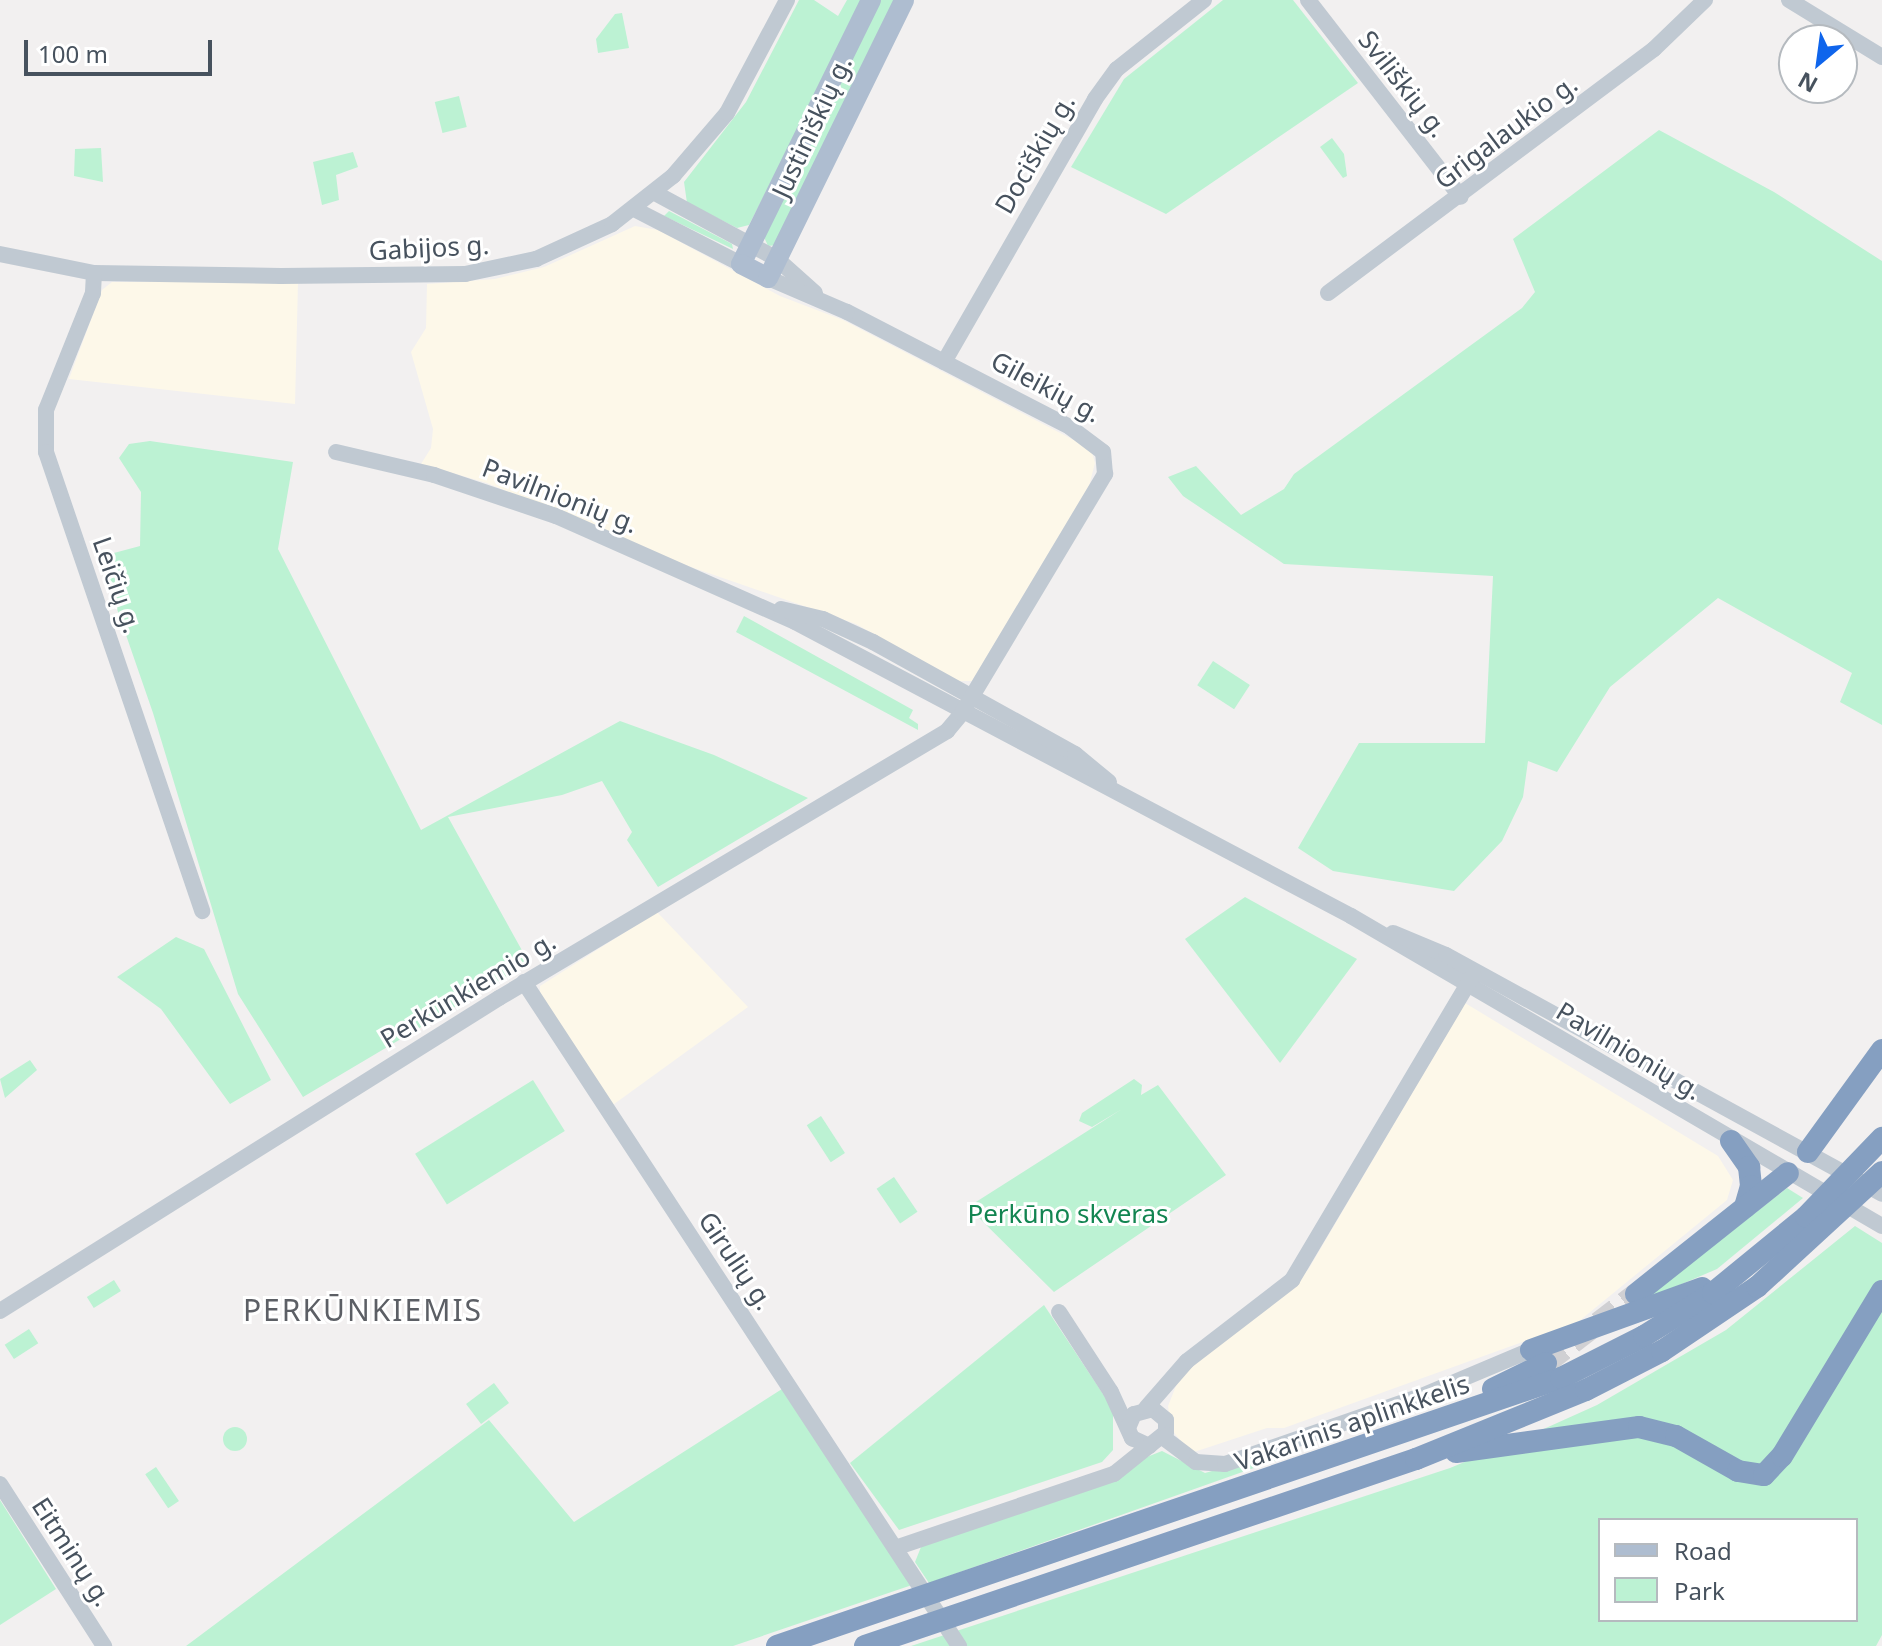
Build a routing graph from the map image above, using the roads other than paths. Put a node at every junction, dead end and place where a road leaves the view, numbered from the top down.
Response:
1 (787, 0) edge
2 (871, 0) edge
3 (904, 0) edge
4 (1204, 0) edge
5 (1308, 0) edge
6 (1705, 0) edge
7 (1789, 0) edge
8 (1882, 57) edge
9 (655, 193) junction
10 (1461, 197) junction
11 (634, 209) junction
12 (750, 245) junction
13 (0, 254) edge
14 (741, 264) junction
15 (773, 269) junction
16 (94, 273) junction
17 (1328, 293) dead end
18 (944, 362) junction
19 (336, 452) dead end
20 (760, 605) junction
21 (972, 696) junction
22 (962, 713) junction
23 (1115, 787) junction
24 (202, 911) dead end
25 (1471, 977) junction
26 (524, 982) junction
27 (1882, 1050) edge
28 (1882, 1138) edge
29 (1731, 1141) junction
30 (1815, 1156) junction
31 (1882, 1172) edge
32 (1788, 1173) junction
33 (1882, 1194) edge
34 (1745, 1207) junction
35 (1882, 1226) edge
36 (1882, 1291) edge
37 (1636, 1294) tunnel mouth
38 (1715, 1296) junction
39 (0, 1311) edge
40 (1059, 1312) dead end
41 (1539, 1357) junction
42 (1173, 1376) junction
43 (1111, 1392) junction
44 (1144, 1409) junction
45 (1129, 1429) junction
46 (1160, 1435) junction
47 (1416, 1459) junction
48 (1096, 1477) junction
49 (0, 1484) edge
50 (1154, 1520) junction
51 (895, 1548) junction
52 (104, 1646) edge
53 (777, 1646) edge
54 (865, 1646) edge
55 (959, 1646) edge

1 - 9 street, Gabijos g.
2 - 12 main road, Justiniškių g.
3 - 15 main road, Justiniškių g.
4 - 18 street, Dociškių g.
5 - 10 street, Sviliškių g.
6 - 10 street, Grigalaukio g.
7 - 8 street
9 - 11 street, Gabijos g.
9 - 12 street, Gileikių g.
10 - 17 street, Grigalaukio g.
11 - 14 street, Gileikių g.
11 - 16 street, Gabijos g.
12 - 14 main road, Justiniškių g.
12 - 15 street, Gileikių g.
13 - 16 street, Gabijos g.
14 - 15 main road, Gileikių g.
15 - 18 street, Gileikių g.
16 - 24 street, Leičių g.
18 - 21 street, Gileikių g.
19 - 20 street, Pavilnionių g.
20 - 21 street, Pavilnionių g.
20 - 22 street, Pavilnionių g.
21 - 22 street, Gileikių g.
21 - 23 street, Pavilnionių g.
22 - 23 street, Pavilnionių g.
22 - 26 street, Perkūnkiemio g.
23 - 25 street, Pavilnionių g.
25 - 29 street, Pavilnionių g.
25 - 30 street, Pavilnionių g.
25 - 42 street
26 - 39 street, Perkūnkiemio g.
26 - 51 street, Girulių g.
27 - 30 highway
28 - 38 highway, Vakarinis aplinkkelis
29 - 32 street, Pavilnionių g.
29 - 34 highway
30 - 32 street
30 - 33 street, Pavilnionių g.
31 - 38 highway, Vakarinis aplinkkelis
32 - 34 highway
32 - 35 street, Pavilnionių g.
34 - 37 highway
36 - 47 highway
38 - 41 highway
38 - 47 highway, Vakarinis aplinkkelis
38 - 50 highway, Vakarinis aplinkkelis
40 - 43 street
41 - 46 street
41 - 50 highway
42 - 44 street
42 - 46 street
43 - 44 street
43 - 45 street
44 - 45 street
44 - 46 street
45 - 46 street
45 - 48 street
46 - 48 street
47 - 54 highway, Vakarinis aplinkkelis
48 - 51 street
49 - 52 street, Eitminų g.
50 - 53 highway, Vakarinis aplinkkelis
51 - 55 street, Girulių g.

